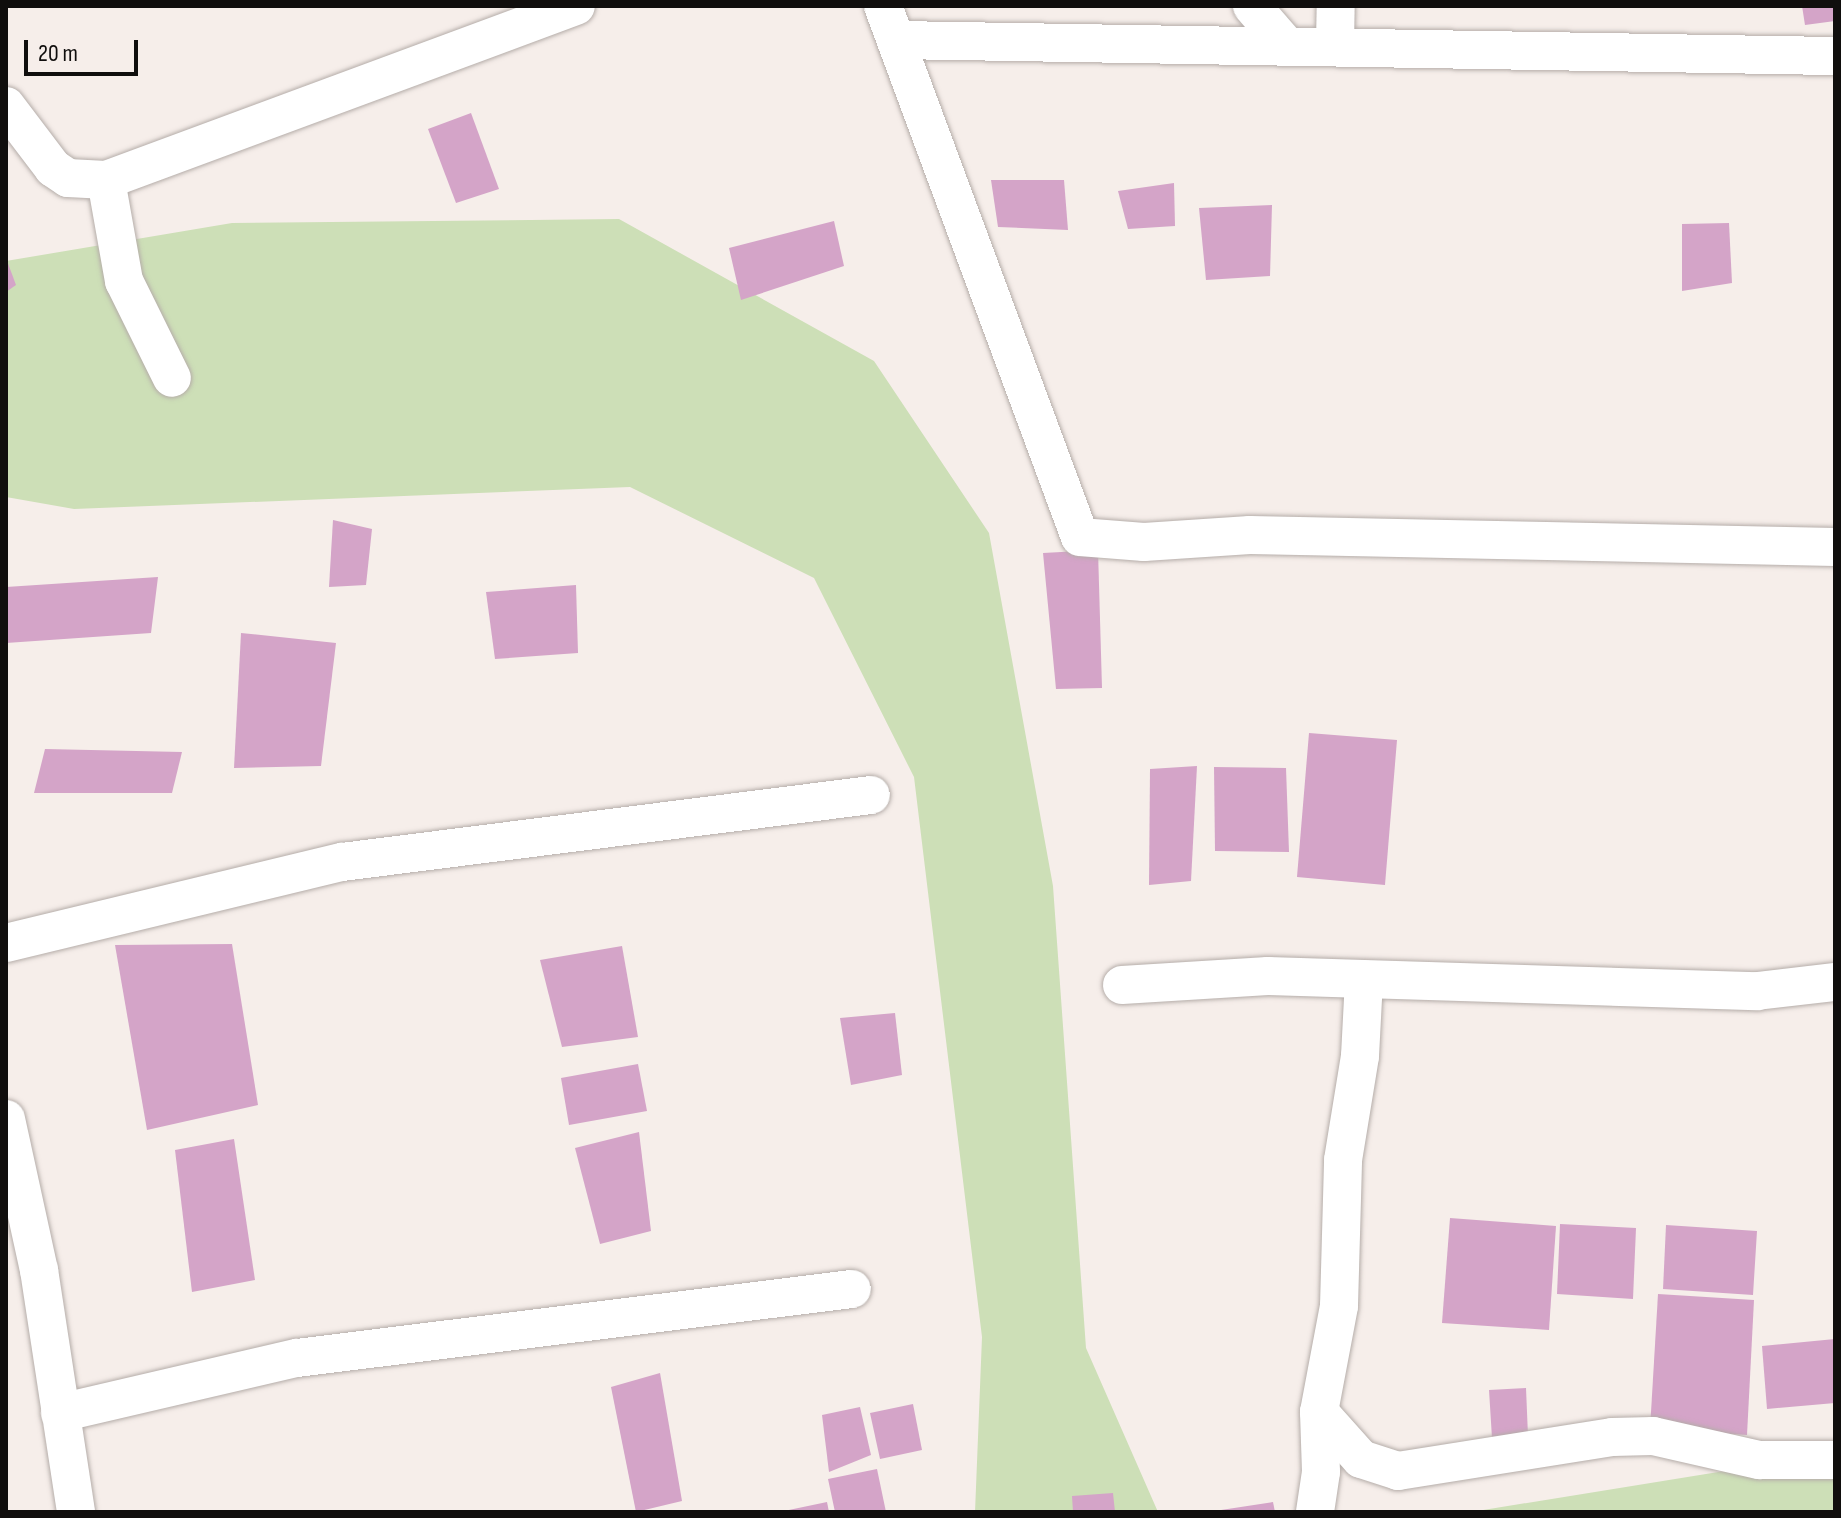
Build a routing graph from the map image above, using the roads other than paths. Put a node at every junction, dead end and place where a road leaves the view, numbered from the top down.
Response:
1 (576, 6) edge
2 (883, 6) edge
3 (1252, 6) edge
4 (1336, 6) edge
5 (897, 40) junction
6 (1285, 44) junction
7 (1335, 45) junction
8 (1835, 56) edge
9 (6, 106) edge
10 (106, 180) junction
11 (172, 378) dead end
12 (1835, 547) edge
13 (871, 795) dead end
14 (6, 943) edge
15 (1364, 979) junction
16 (1835, 982) edge
17 (1122, 985) dead end
18 (6, 1119) edge
19 (852, 1289) dead end
20 (1319, 1412) junction
21 (60, 1413) junction
22 (1835, 1460) edge
23 (76, 1512) edge
24 (1315, 1512) edge

1 - 10 street
2 - 5 street
3 - 6 street
4 - 7 street
5 - 6 street
5 - 12 street
6 - 7 street
7 - 8 street
9 - 10 street
10 - 11 street
13 - 14 street
15 - 16 street
15 - 17 street
15 - 20 street
18 - 21 street
19 - 21 street
20 - 22 street
20 - 24 street
21 - 23 street

